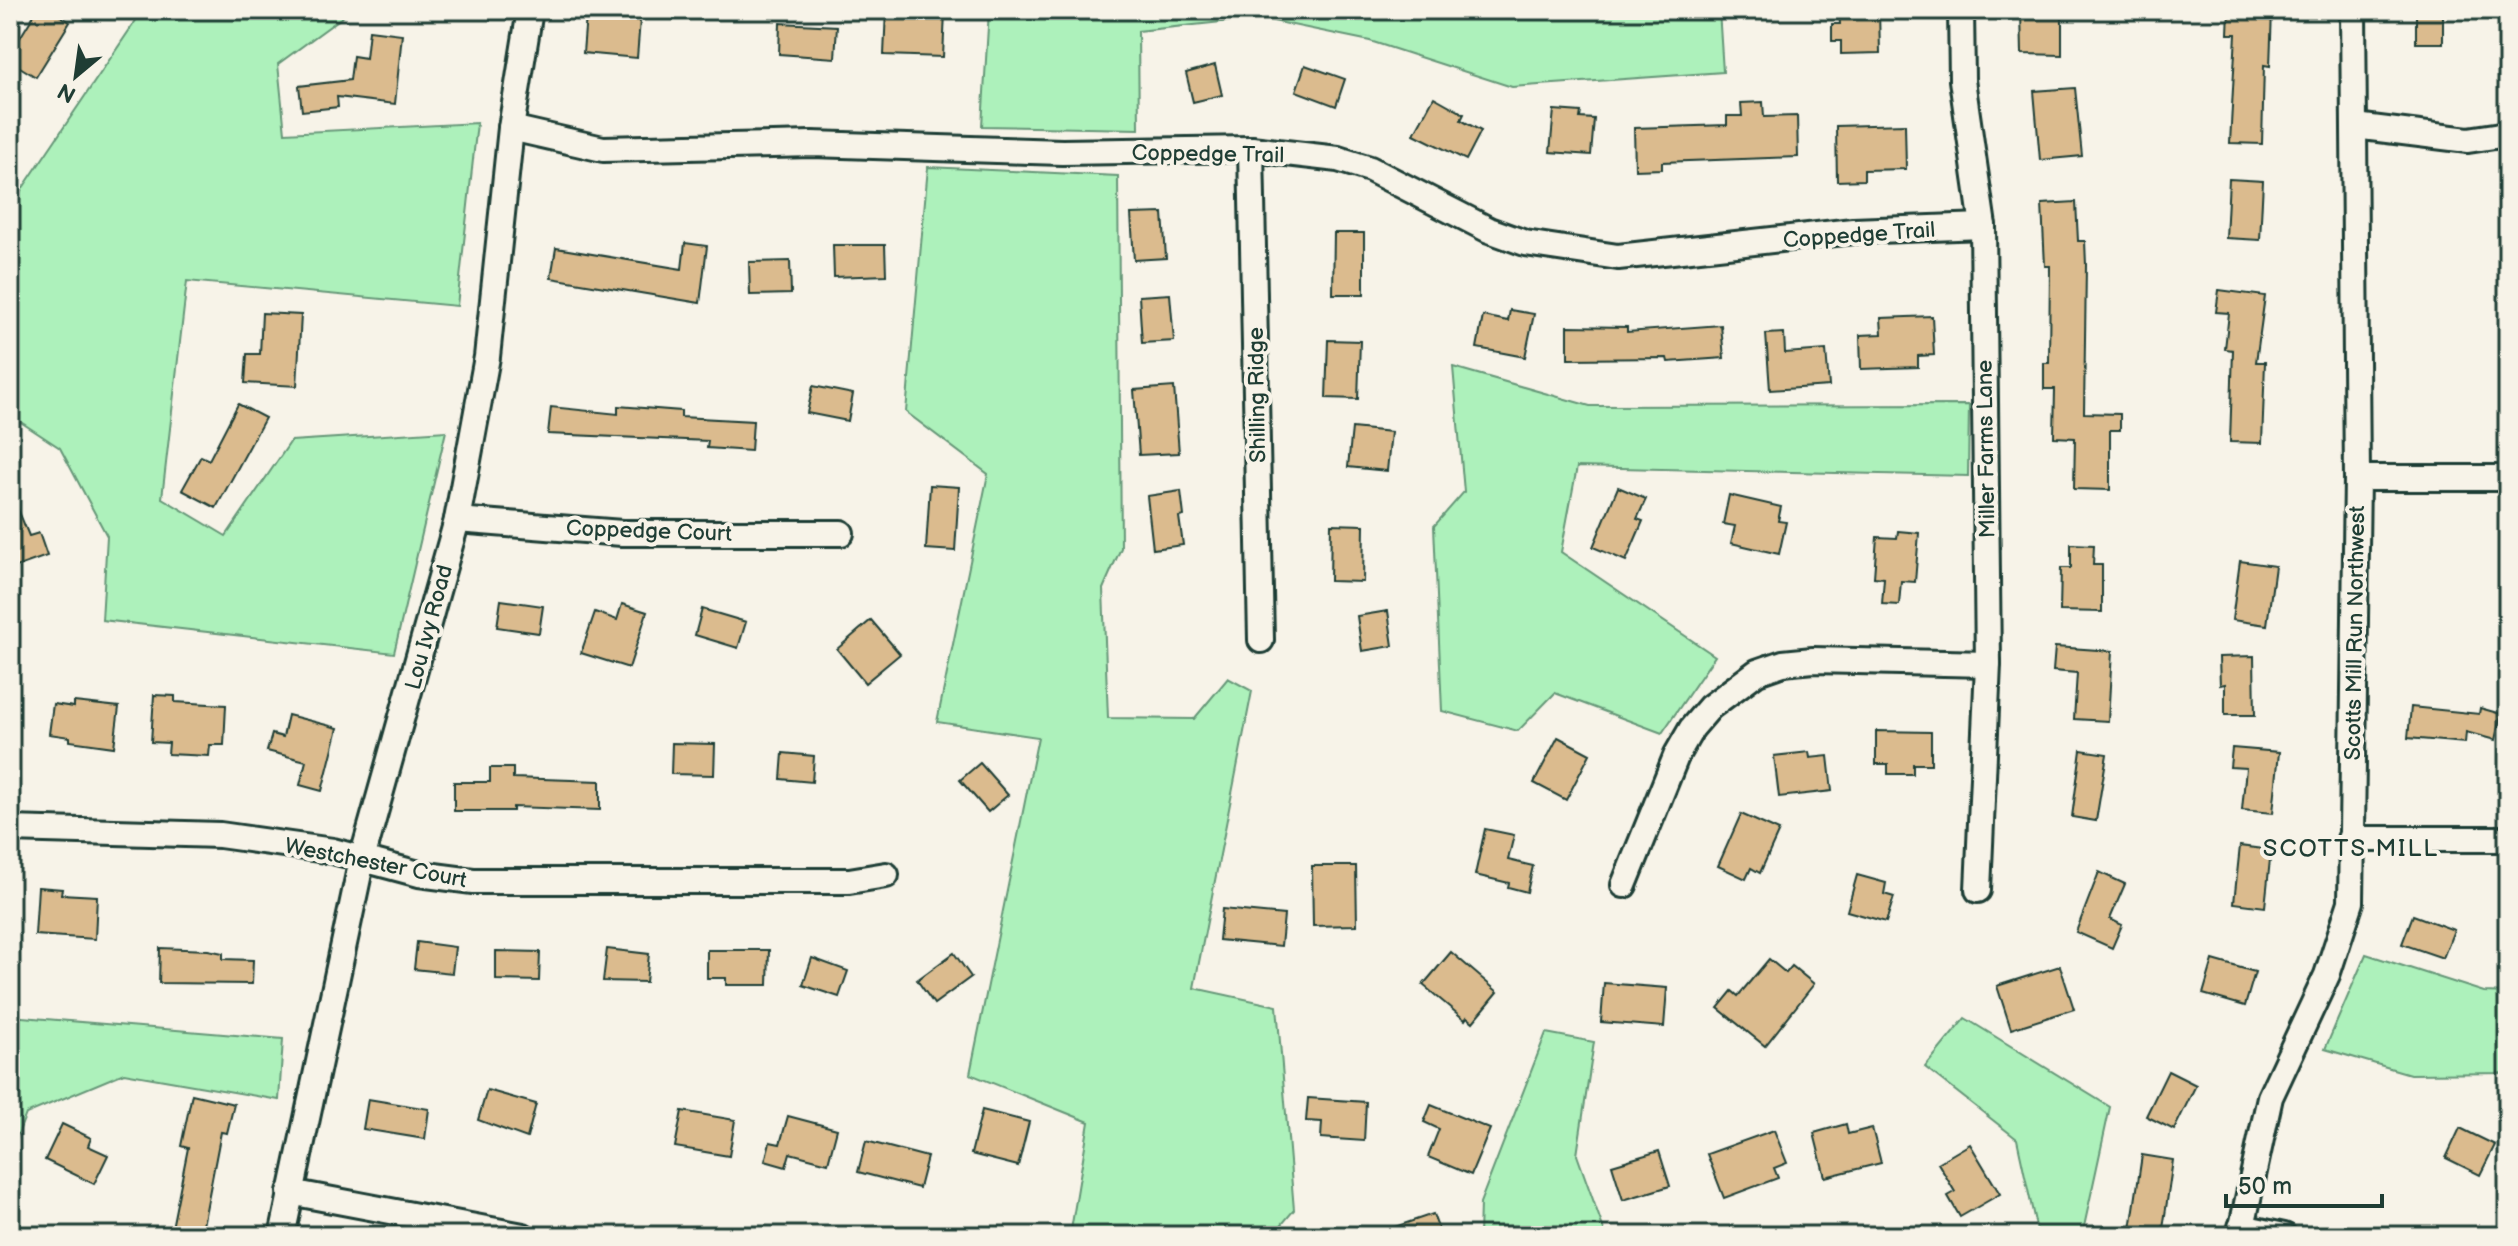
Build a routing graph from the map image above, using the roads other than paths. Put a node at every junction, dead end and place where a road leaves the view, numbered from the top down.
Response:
1 (530, 10) edge
2 (1961, 10) edge
3 (2353, 10) edge
4 (2355, 126) junction
5 (511, 128) junction
6 (2508, 134) edge
7 (1251, 149) junction
8 (1983, 226) junction
9 (2357, 478) junction
10 (2508, 478) edge
11 (457, 520) junction
12 (841, 533) dead end
13 (1261, 640) dead end
14 (1988, 664) junction
15 (10, 829) edge
16 (2350, 839) junction
17 (2508, 839) edge
18 (362, 859) junction
19 (886, 875) dead end
20 (1624, 885) dead end
21 (1978, 890) dead end
22 (290, 1192) junction
23 (2241, 1232) edge
24 (282, 1236) edge
25 (523, 1236) edge
26 (2284, 1236) edge

1 - 5 street, Lou Ivy Road
2 - 8 street, Miller Farms Lane
3 - 4 street, Scotts Mill Run Northwest
4 - 6 street
4 - 9 street, Scotts Mill Run Northwest
5 - 7 street, Coppedge Trail
5 - 11 street, Lou Ivy Road
7 - 8 street, Coppedge Trail
7 - 13 street, Shilling Ridge
8 - 14 street, Miller Farms Lane
9 - 10 street
9 - 16 street, Scotts Mill Run Northwest
11 - 12 street, Coppedge Court
11 - 18 street, Lou Ivy Road
14 - 20 street
14 - 21 street, Miller Farms Lane
15 - 18 street, Westchester Court
16 - 17 street
16 - 23 street, Scotts Mill Run Northwest
18 - 19 street, Westchester Court
18 - 22 street, Lou Ivy Road
22 - 24 street, Lou Ivy Road
22 - 25 street
23 - 26 street

